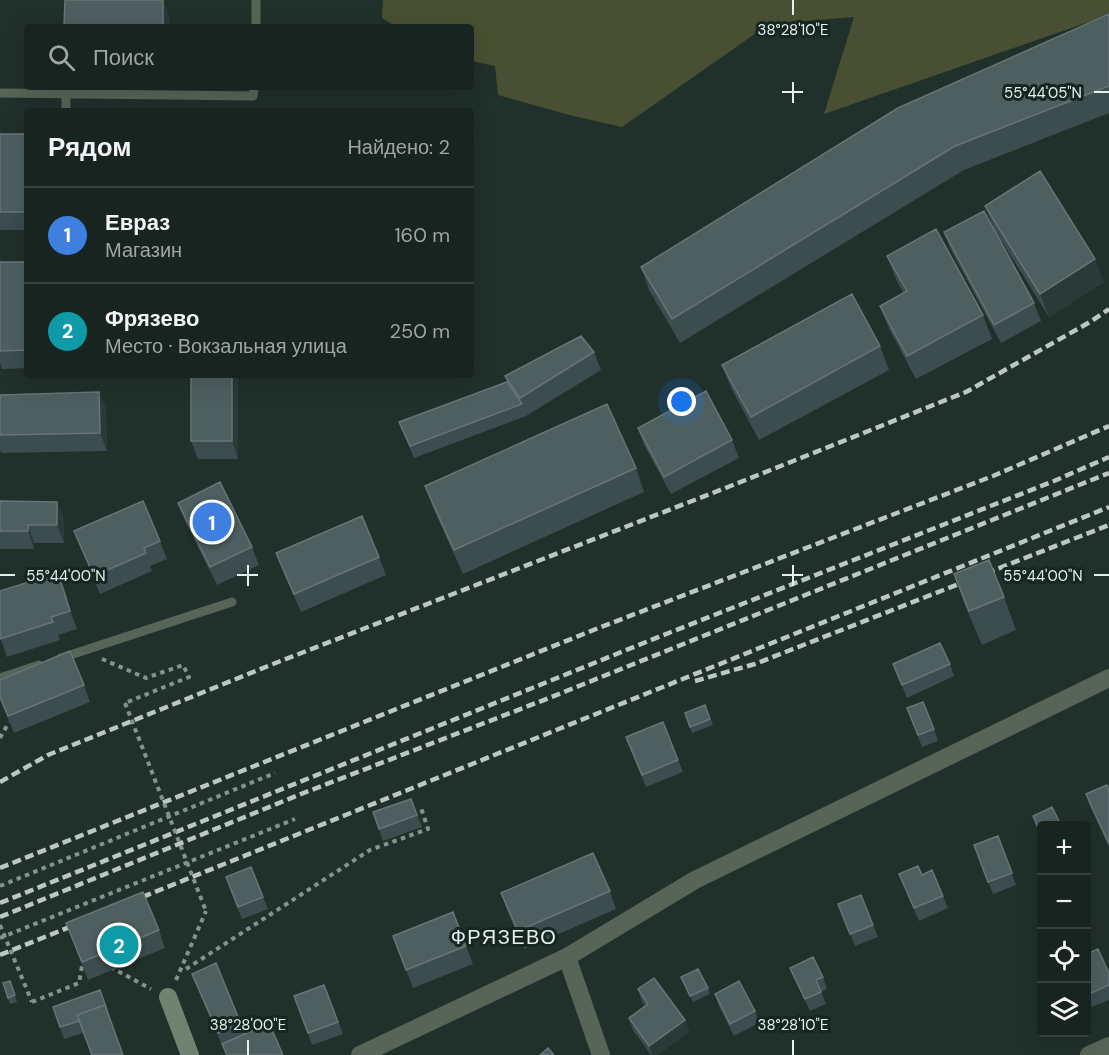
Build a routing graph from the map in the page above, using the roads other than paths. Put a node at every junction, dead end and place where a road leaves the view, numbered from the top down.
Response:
1 (256, 0) edge
2 (256, 24) edge
3 (254, 90) edge
4 (0, 93) edge
5 (66, 93) junction
6 (66, 108) edge
7 (232, 602) dead end
8 (0, 678) edge
9 (1109, 678) edge
10 (567, 957) junction
11 (168, 997) road end
12 (1109, 1046) edge
13 (190, 1055) edge
14 (360, 1055) edge
15 (601, 1055) edge
16 (1089, 1055) edge

1 - 2 lane
3 - 5 lane
4 - 5 lane
5 - 6 lane
7 - 8 lane
9 - 10 street
10 - 14 street
10 - 15 street
11 - 13 street
12 - 16 street

